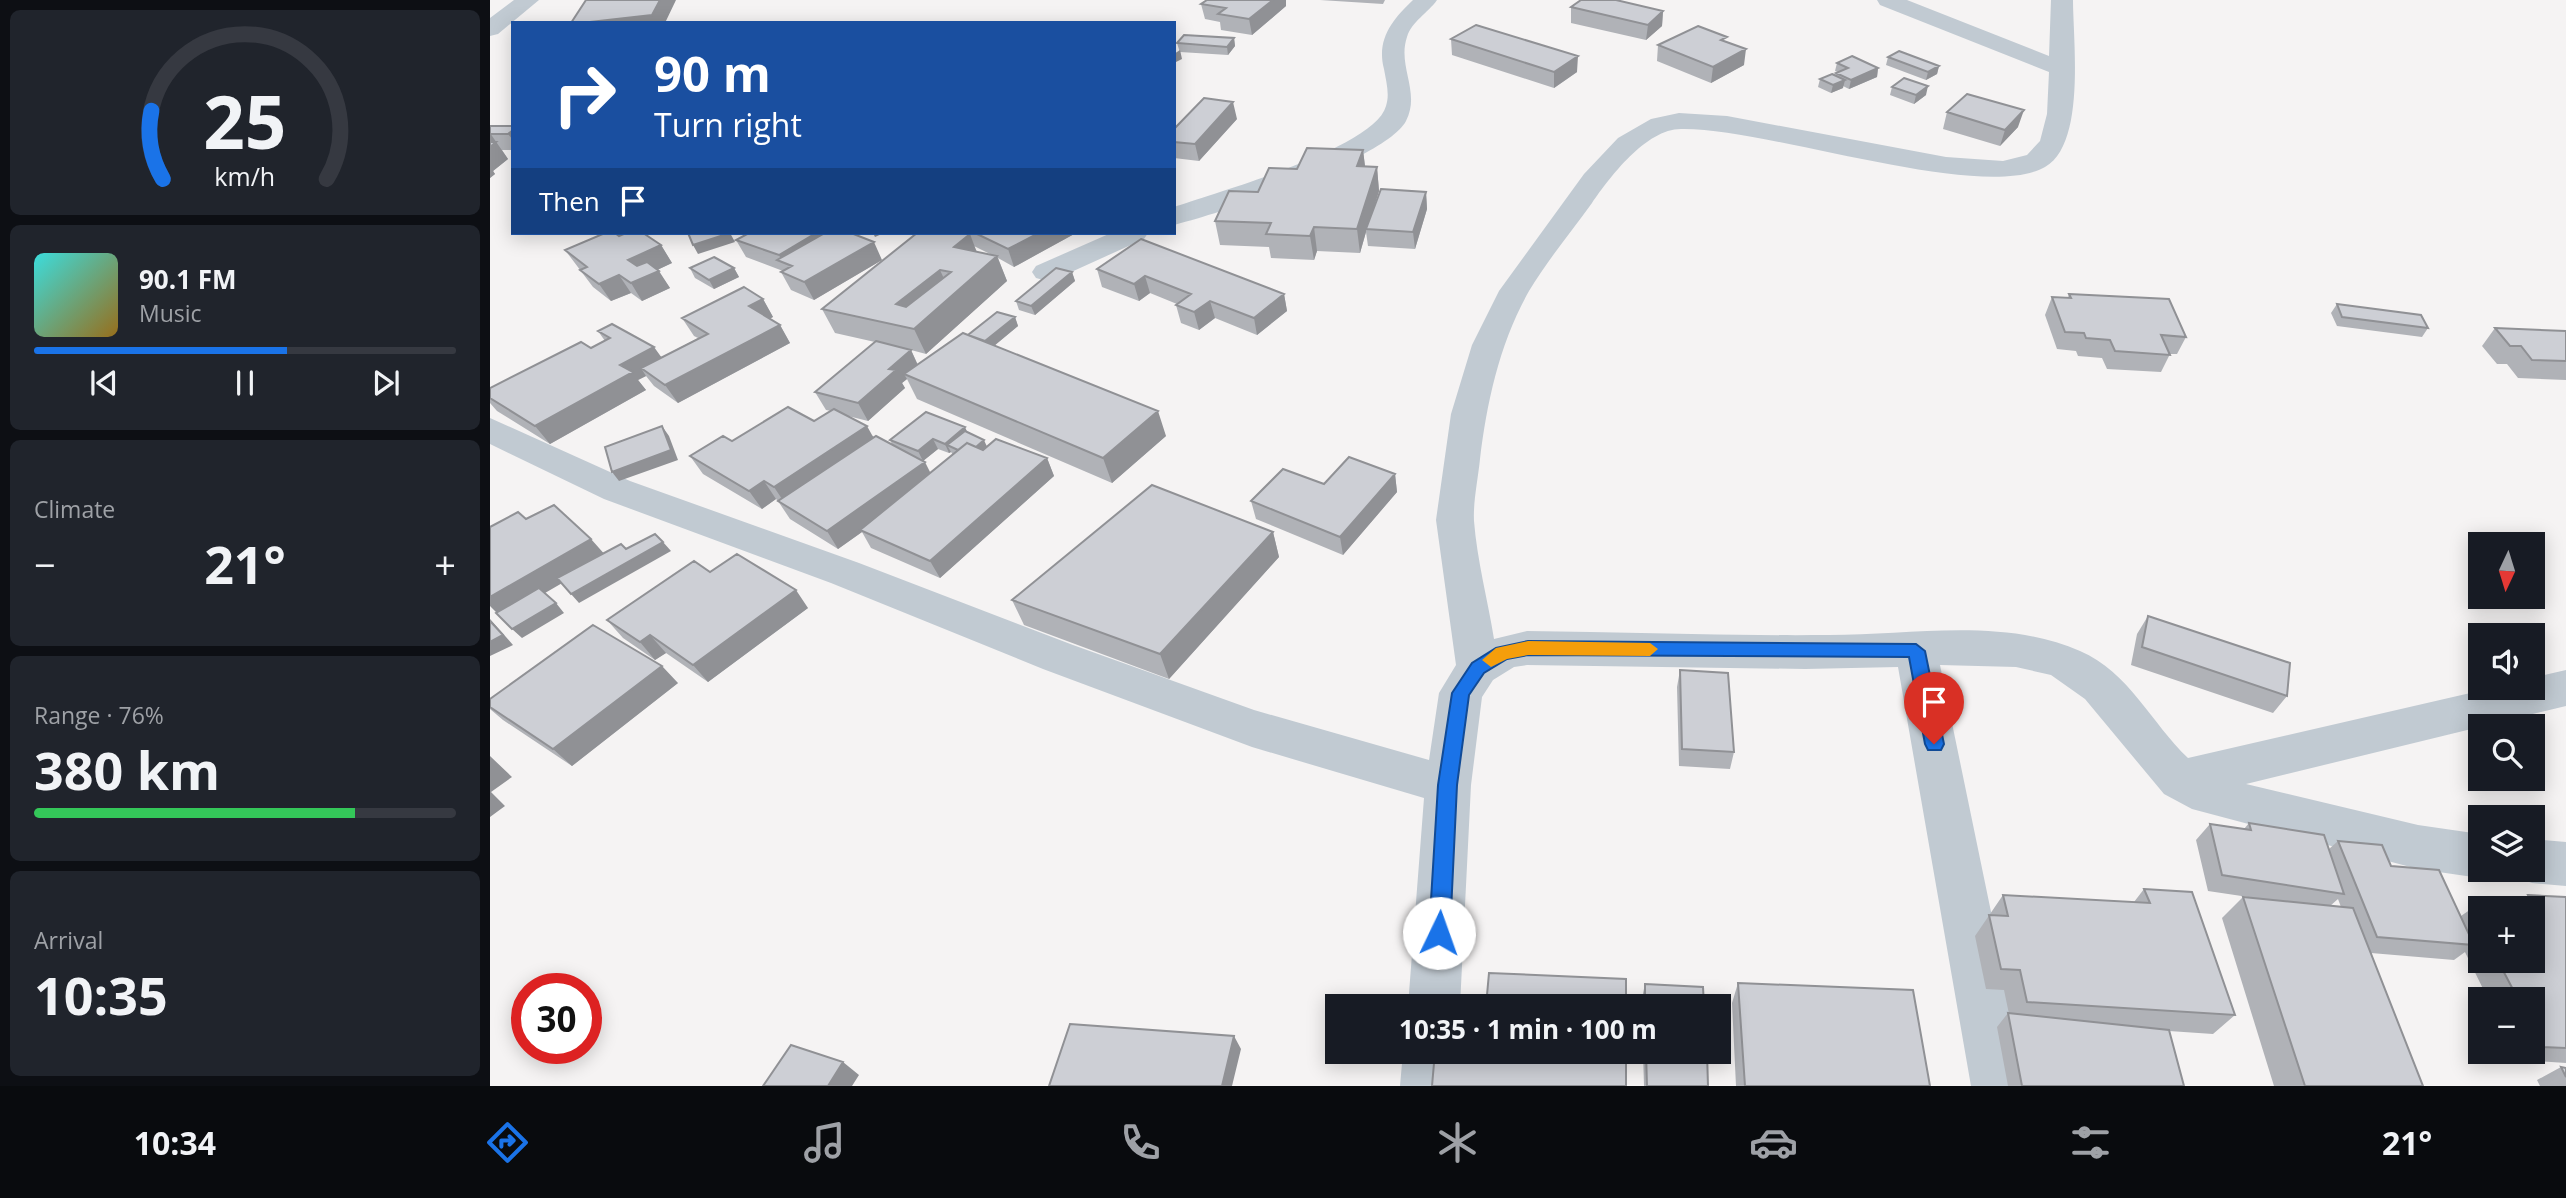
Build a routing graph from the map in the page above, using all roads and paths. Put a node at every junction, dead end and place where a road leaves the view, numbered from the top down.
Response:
1 (528, 0) edge
2 (1426, 0) edge
3 (1888, 0) edge
4 (2062, 0) edge
5 (490, 29) edge
6 (2063, 69) junction
7 (1176, 216) edge
8 (1130, 235) edge
9 (1047, 272) edge
10 (490, 430) edge
11 (1916, 651) junction
12 (1478, 668) junction
13 (2566, 688) edge
14 (2181, 780) junction
15 (1448, 785) junction
16 (2468, 854) edge
17 (2545, 863) edge
18 (2566, 864) edge
19 (1435, 994) edge
20 (1429, 1064) edge
21 (1428, 1086) edge
22 (1999, 1086) edge

1 - 5 street
2 - 7 street
3 - 6 street
4 - 6 street
6 - 12 street
8 - 9 street
10 - 15 street
11 - 12 street
11 - 14 street
11 - 22 street
12 - 15 street
13 - 14 street
14 - 16 street
15 - 19 street
17 - 18 street
20 - 21 street

